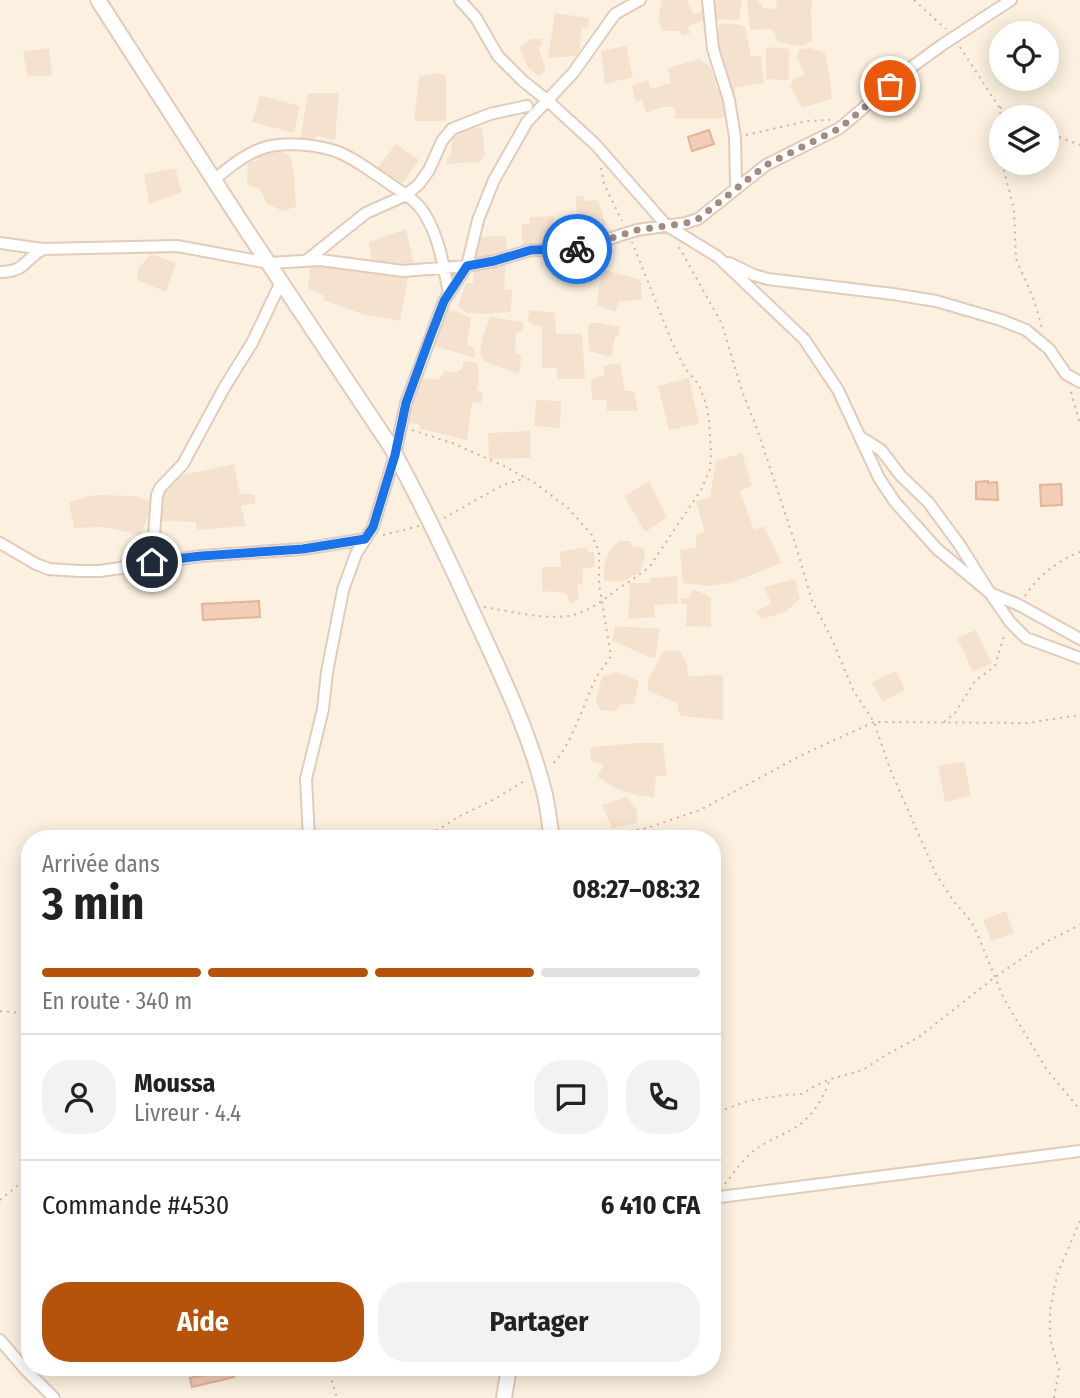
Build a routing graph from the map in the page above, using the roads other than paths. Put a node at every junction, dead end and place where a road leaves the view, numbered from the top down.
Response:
1 (98, 0) edge
2 (460, 0) edge
3 (640, 0) edge
4 (708, 0) edge
5 (1011, 0) edge
6 (523, 81) junction
7 (548, 101) junction
8 (527, 106) junction
9 (527, 122) junction
10 (214, 180) junction
11 (736, 188) junction
12 (406, 195) junction
13 (666, 225) junction
14 (0, 243) edge
15 (43, 249) junction
16 (718, 257) junction
17 (307, 260) junction
18 (269, 263) junction
19 (467, 266) junction
20 (444, 268) junction
21 (0, 272) edge
22 (281, 282) junction
23 (449, 294) junction
24 (1080, 382) edge
25 (860, 436) junction
26 (395, 455) junction
27 (365, 539) junction
28 (0, 543) edge
29 (152, 562) junction
30 (990, 593) junction
31 (1080, 639) edge
32 (1080, 658) edge
33 (309, 830) edge
34 (551, 830) edge
35 (1080, 1151) edge
36 (721, 1197) edge
37 (0, 1340) edge
38 (21, 1363) edge
39 (33, 1376) edge
40 (508, 1376) edge
41 (54, 1398) edge
42 (504, 1398) edge

1 - 10 street
2 - 6 street
3 - 7 street
4 - 11 street
5 - 11 street
6 - 7 street
6 - 8 street
7 - 9 street
7 - 13 street
8 - 9 street
8 - 12 street
9 - 19 street
10 - 12 street
10 - 18 street
11 - 13 street
12 - 17 street
12 - 20 street
13 - 16 street
13 - 19 street
14 - 15 street
15 - 18 street
15 - 21 street
16 - 24 street
16 - 25 street
17 - 18 street
17 - 20 street
18 - 22 street
19 - 20 street
19 - 23 street
20 - 23 street
22 - 26 street
22 - 29 street
23 - 26 street
25 - 30 street
25 - 30 street
26 - 27 street
26 - 34 street
27 - 29 street
27 - 33 street
28 - 29 street
30 - 31 street
30 - 32 street
35 - 36 street
37 - 38 street
39 - 41 street
40 - 42 street

